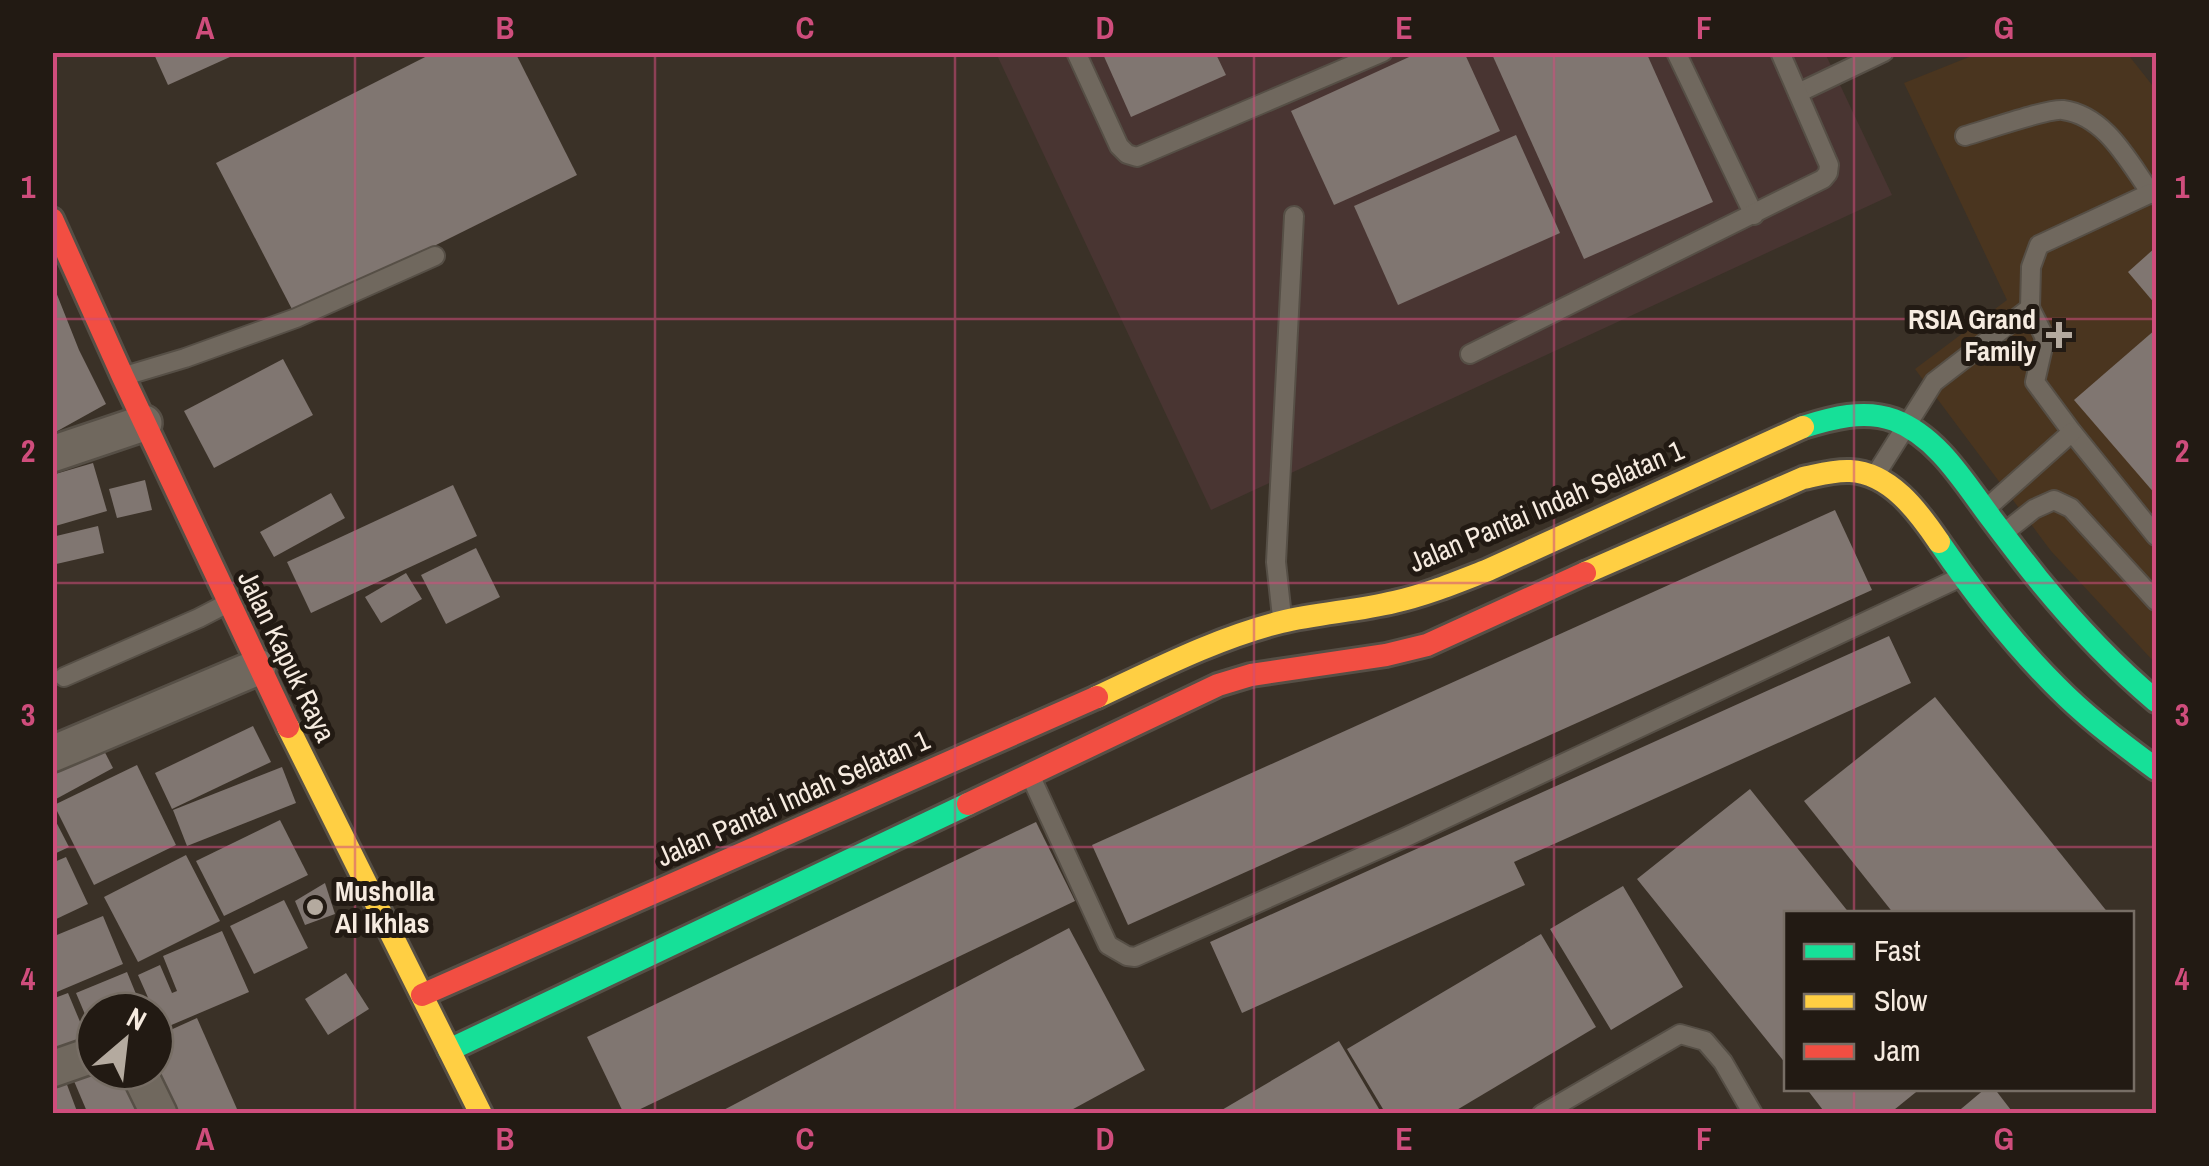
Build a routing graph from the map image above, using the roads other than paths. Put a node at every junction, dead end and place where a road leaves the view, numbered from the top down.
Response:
1 (1076, 52) edge
2 (1383, 52) edge
3 (1676, 52) edge
4 (1780, 52) edge
5 (1884, 52) edge
6 (1798, 94) junction
7 (1965, 136) dead end
8 (2154, 194) edge
9 (1754, 215) junction
10 (1294, 216) dead end
11 (52, 219) edge
12 (436, 256) dead end
13 (2030, 308) junction
14 (1470, 354) dead end
15 (123, 377) junction
16 (144, 423) junction
17 (1906, 426) junction
18 (2072, 432) junction
19 (52, 454) edge
20 (1874, 476) junction
21 (1984, 510) junction
22 (2003, 534) junction
23 (2156, 536) edge
24 (1962, 576) junction
25 (2156, 600) edge
26 (228, 603) junction
27 (1282, 622) junction
28 (258, 667) junction
29 (64, 677) dead end
30 (2156, 701) edge
31 (52, 754) edge
32 (1020, 754) junction
33 (2156, 769) edge
34 (460, 977) junction
35 (422, 995) junction
36 (479, 1019) junction
37 (450, 1050) junction
38 (148, 1091) edge
39 (159, 1114) edge
40 (481, 1114) edge
41 (1542, 1114) edge
42 (1754, 1114) edge

1 - 2 lane
3 - 9 lane
4 - 6 lane
5 - 6 lane
6 - 9 lane
7 - 8 lane
8 - 13 lane
9 - 14 lane
10 - 27 lane
11 - 15 street, Jalan Kapuk Raya
12 - 15 lane
13 - 17 lane
13 - 18 lane
15 - 16 street, Jalan Kapuk Raya
16 - 19 street
16 - 26 street, Jalan Kapuk Raya
17 - 20 lane
17 - 21 street, Jalan Pantai Indah Selatan 1
17 - 27 street, Jalan Pantai Indah Selatan 1
18 - 21 lane
18 - 23 lane
20 - 24 street
20 - 32 street, Jalan Pantai Indah Selatan 1
21 - 22 street, Jalan Pantai Indah Selatan 1
22 - 25 lane
22 - 30 street, Jalan Pantai Indah Selatan 1
24 - 32 lane
24 - 33 street
26 - 28 street, Jalan Kapuk Raya
26 - 29 lane
27 - 32 street, Jalan Pantai Indah Selatan 1
28 - 31 street
28 - 35 street, Jalan Kapuk Raya
32 - 34 street, Jalan Pantai Indah Selatan 1
32 - 36 street, Jalan Pantai Indah Selatan 1
34 - 35 street, Jalan Pantai Indah Selatan 1
34 - 36 street
35 - 37 street, Jalan Kapuk Raya
36 - 37 street, Jalan Pantai Indah Selatan 1
37 - 40 street, Jalan Kapuk Raya
38 - 39 street
41 - 42 lane

